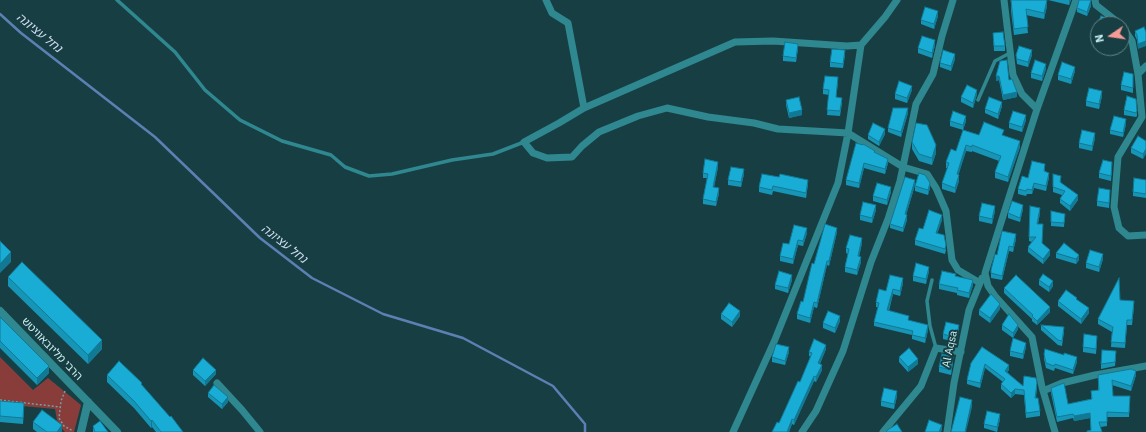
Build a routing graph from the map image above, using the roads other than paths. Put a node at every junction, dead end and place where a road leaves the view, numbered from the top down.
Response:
1 (117, 0) edge
2 (546, 0) edge
3 (897, 0) edge
4 (953, 0) edge
5 (1004, 0) edge
6 (1076, 0) edge
7 (1094, 0) edge
8 (1110, 16) edge
9 (1130, 38) edge
10 (861, 45) junction
11 (1011, 52) junction
12 (1146, 66) edge
13 (1138, 74) junction
14 (978, 100) dead end
15 (584, 108) junction
16 (1037, 109) junction
17 (848, 133) junction
18 (524, 142) junction
19 (903, 167) junction
20 (1146, 235) edge
21 (985, 273) junction
22 (932, 280) dead end
23 (980, 282) junction
24 (0, 311) edge
25 (936, 348) junction
26 (960, 352) junction
27 (1146, 366) edge
28 (217, 383) dead end
29 (1043, 391) junction
30 (88, 402) junction
31 (80, 432) edge
32 (118, 432) edge
33 (260, 432) edge
34 (733, 432) edge
35 (802, 432) edge
36 (883, 432) edge
37 (946, 432) edge
38 (1055, 432) edge

1 - 18 lane
2 - 15 street
3 - 10 street
4 - 19 street
5 - 11 street
6 - 16 street, Al Aqsa
7 - 8 street
9 - 13 street
10 - 15 street
10 - 17 street
11 - 14 lane
11 - 16 street
12 - 13 street
13 - 20 street
15 - 18 street
16 - 21 street, Al Aqsa
17 - 18 street
17 - 19 street
17 - 34 street
19 - 23 street
19 - 35 street
21 - 23 street, Al Aqsa
21 - 29 street
22 - 25 lane
23 - 26 street, Al Aqsa
24 - 30 street, הרבי מליובאוויטש
25 - 26 street
25 - 36 street
26 - 37 street, Al Aqsa
27 - 29 street
28 - 33 street
29 - 38 street
30 - 31 street
30 - 32 street, הרבי מליובאוויטש

